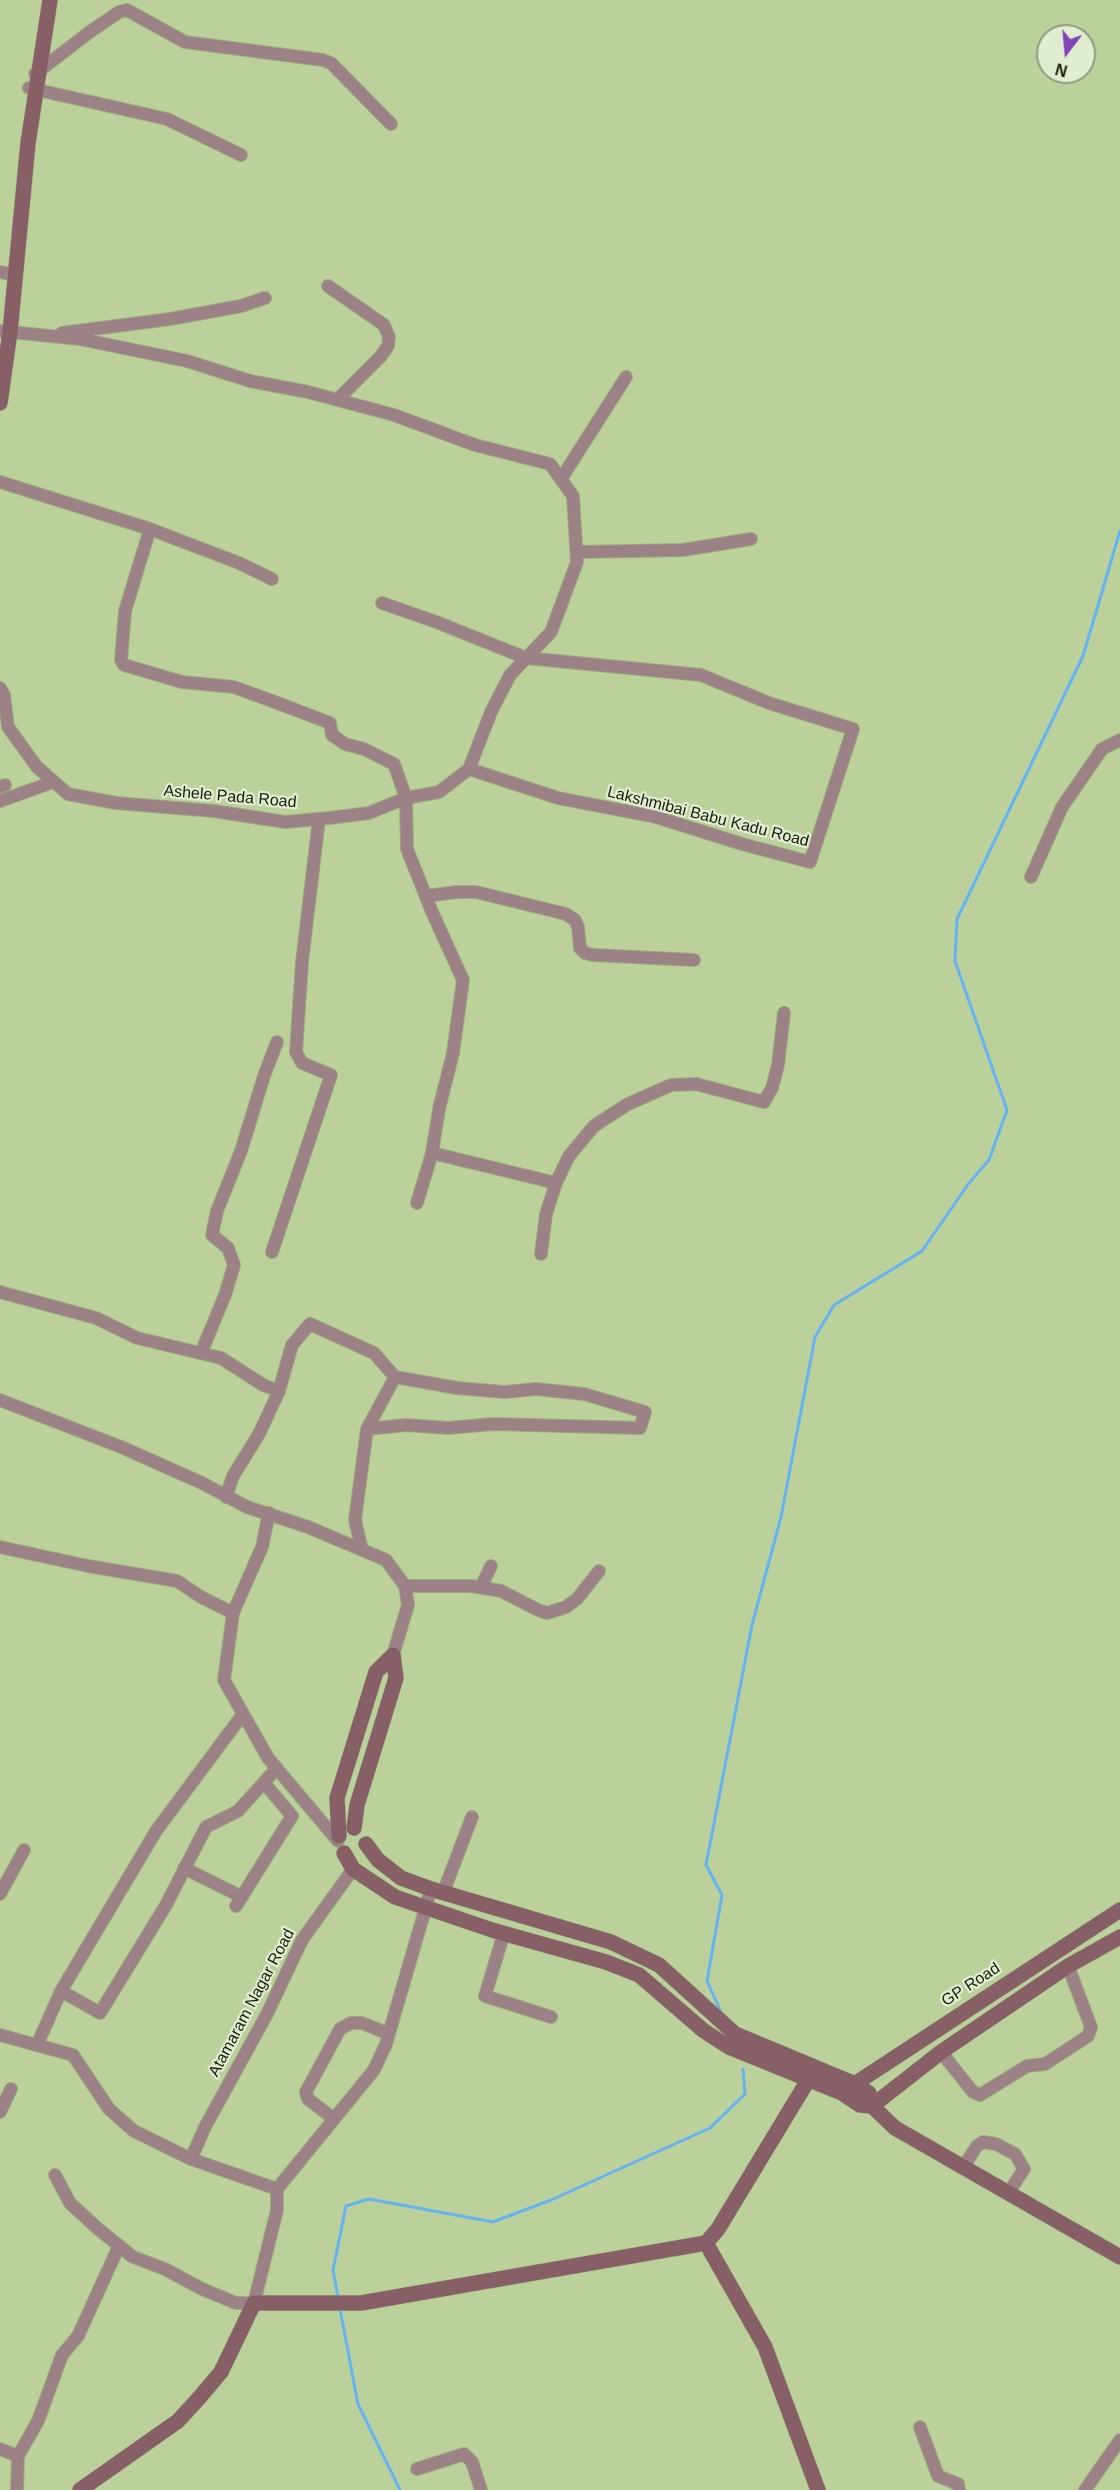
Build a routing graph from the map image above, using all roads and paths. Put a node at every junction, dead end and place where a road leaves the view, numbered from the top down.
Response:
1 (41, 0) edge
2 (50, 0) edge
3 (33, 81) junction
4 (391, 124) dead end
5 (241, 155) dead end
6 (7, 274) edge
7 (328, 286) dead end
8 (265, 298) dead end
9 (3, 329) edge
10 (45, 336) junction
11 (626, 377) dead end
12 (0, 399) edge
13 (337, 400) junction
14 (561, 479) junction
15 (0, 482) edge
16 (150, 529) junction
17 (751, 539) dead end
18 (577, 552) junction
19 (272, 579) dead end
20 (382, 603) dead end
21 (526, 658) junction
22 (0, 688) edge
23 (1120, 740) edge
24 (469, 769) junction
25 (53, 782) junction
26 (406, 798) junction
27 (0, 801) edge
28 (319, 819) junction
29 (1031, 877) dead end
30 (426, 896) junction
31 (694, 960) dead end
32 (784, 1013) dead end
33 (277, 1042) dead end
34 (432, 1153) junction
35 (556, 1183) junction
36 (417, 1203) dead end
37 (272, 1252) dead end
38 (541, 1254) dead end
39 (0, 1292) edge
40 (201, 1353) junction
41 (395, 1377) junction
42 (279, 1391) junction
43 (0, 1400) edge
44 (367, 1429) junction
45 (226, 1497) junction
46 (269, 1513) junction
47 (0, 1547) edge
48 (362, 1550) junction
49 (491, 1566) dead end
50 (599, 1571) dead end
51 (405, 1586) junction
52 (481, 1587) junction
53 (233, 1613) junction
54 (393, 1655) junction
55 (243, 1714) junction
56 (277, 1768) junction
57 (265, 1784) junction
58 (471, 1817) dead end
59 (354, 1828) junction
60 (340, 1843) junction
61 (366, 1845) junction
62 (24, 1850) dead end
63 (184, 1868) junction
64 (353, 1869) junction
65 (437, 1891) junction
66 (0, 1894) edge
67 (425, 1908) junction
68 (1120, 1910) edge
69 (500, 1911) junction
70 (499, 1932) junction
71 (1120, 1938) edge
72 (646, 1957) junction
73 (1068, 1966) junction
74 (639, 1975) junction
75 (61, 1991) junction
76 (551, 2018) dead end
77 (389, 2034) junction
78 (0, 2035) edge
79 (37, 2045) junction
80 (941, 2052) junction
81 (812, 2073) junction
82 (848, 2088) junction
83 (11, 2089) dead end
84 (872, 2106) junction
85 (0, 2112) edge
86 (334, 2119) junction
87 (191, 2159) junction
88 (964, 2166) junction
89 (55, 2175) dead end
90 (277, 2189) junction
91 (1009, 2192) junction
92 (706, 2243) junction
93 (119, 2246) junction
94 (1120, 2257) edge
95 (254, 2303) junction
96 (920, 2427) dead end
97 (1120, 2440) edge
98 (0, 2448) edge
99 (18, 2456) junction
100 (417, 2469) dead end
101 (17, 2490) edge
102 (80, 2490) edge
103 (481, 2490) edge
104 (818, 2490) edge
105 (959, 2490) edge
106 (1085, 2490) edge

1 - 3 street
2 - 3 street
3 - 4 street
3 - 5 street
3 - 6 street
6 - 9 street
7 - 13 street
8 - 10 street
9 - 10 street
9 - 12 street
10 - 13 street
11 - 14 street
13 - 14 street
14 - 18 street
15 - 16 street
16 - 19 street
16 - 26 street
17 - 18 street
18 - 21 street
20 - 21 street
21 - 24 street
21 - 24 street, Lakshmibai Babu Kadu Road
22 - 25 street, Ashele Pada Road
23 - 29 street
24 - 26 street, Ashele Pada Road
25 - 27 street
25 - 28 street, Ashele Pada Road
26 - 28 street, Ashele Pada Road
26 - 30 street
28 - 37 street
30 - 31 street
30 - 34 street
32 - 35 street
33 - 40 street
34 - 35 street
34 - 36 street
35 - 38 street
39 - 40 street
40 - 42 street
41 - 42 street
41 - 44 street
41 - 44 street
42 - 45 street
43 - 45 street
44 - 48 street
45 - 46 street
46 - 48 street
46 - 53 street
47 - 53 street
48 - 51 street
49 - 52 street
50 - 52 street
51 - 52 street
51 - 54 street
53 - 55 street
54 - 59 street
54 - 60 street
55 - 56 street
55 - 75 street
56 - 57 street
56 - 60 street
57 - 63 street
57 - 63 street
58 - 65 street
59 - 60 street
59 - 61 street
60 - 61 street
60 - 64 street
61 - 65 street
62 - 66 street
63 - 75 street
64 - 67 street
64 - 87 street, Atamaram Nagar Road
65 - 67 street
65 - 69 street
67 - 70 street
67 - 77 street
68 - 82 street, GP Road
69 - 70 street
69 - 72 street
70 - 74 street
70 - 76 street
71 - 73 street
72 - 74 street
72 - 81 street
73 - 80 street
73 - 80 street
74 - 81 street
75 - 79 street
77 - 86 street
77 - 86 street
78 - 79 street
79 - 87 street
80 - 84 street
81 - 82 street
81 - 92 street
82 - 84 street
83 - 85 street
84 - 88 street
86 - 90 street
87 - 90 street
88 - 91 street
88 - 91 street
89 - 93 street
90 - 95 street
91 - 94 street
92 - 95 street
92 - 104 street
93 - 95 street
93 - 99 street
95 - 102 street
96 - 105 street
97 - 106 street
98 - 99 street
99 - 101 street
100 - 103 street

